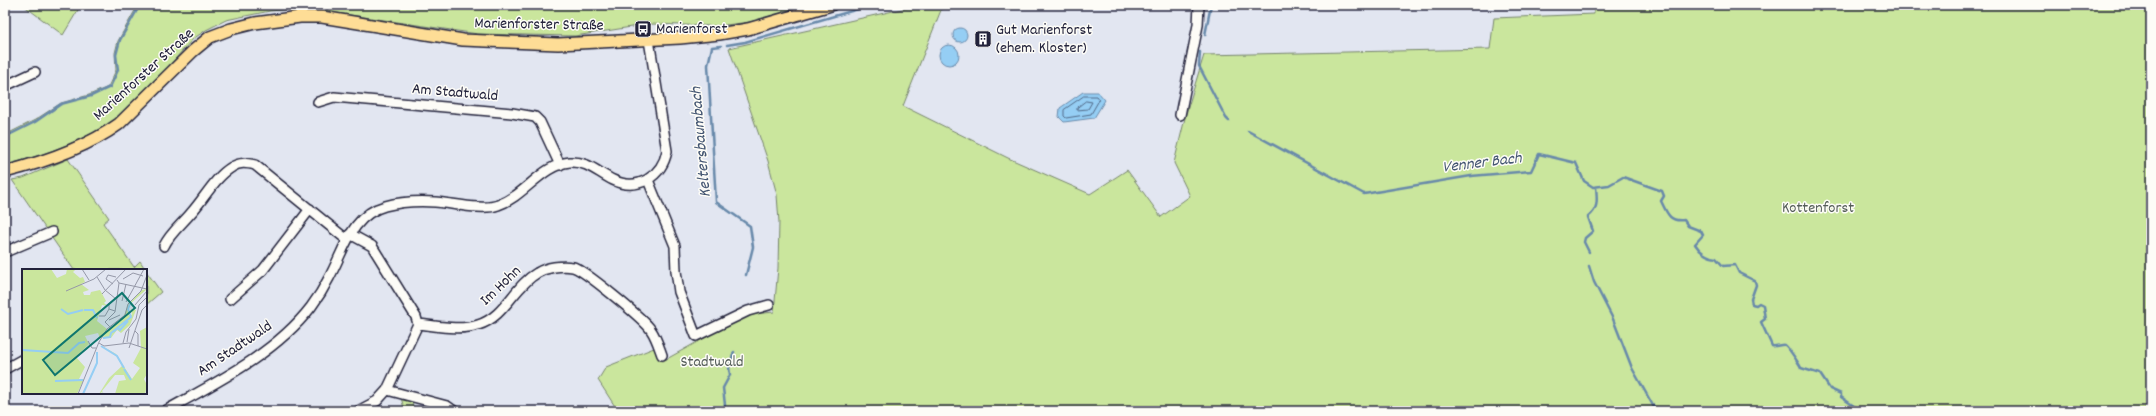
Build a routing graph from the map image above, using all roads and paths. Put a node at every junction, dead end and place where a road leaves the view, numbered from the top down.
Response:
1 (831, 5) edge
2 (1200, 5) edge
3 (648, 40) junction
4 (35, 72) dead end
5 (5, 86) edge
6 (318, 102) dead end
7 (1180, 115) dead end
8 (560, 164) junction
9 (5, 172) edge
10 (648, 180) junction
11 (310, 210) junction
12 (52, 232) dead end
13 (348, 237) junction
14 (164, 246) dead end
15 (5, 252) edge
16 (230, 299) dead end
17 (769, 305) dead end
18 (418, 324) junction
19 (662, 355) dead end
20 (22, 360) edge
21 (5, 370) edge
22 (387, 390) junction
23 (167, 410) edge
24 (358, 411) edge
25 (454, 411) edge

1 - 3 main road, Marienforster Straße
2 - 7 street
3 - 9 main road, Marienforster Straße
3 - 10 street
4 - 5 street
6 - 8 street, Am Stadtwald
8 - 10 street
8 - 13 street, Am Stadtwald
10 - 17 street
11 - 13 street
11 - 14 street
11 - 16 street
12 - 15 street
13 - 18 street
13 - 23 street, Am Stadtwald
18 - 19 street, Im Hohn
18 - 22 street
20 - 21 street
22 - 24 street
22 - 25 street

